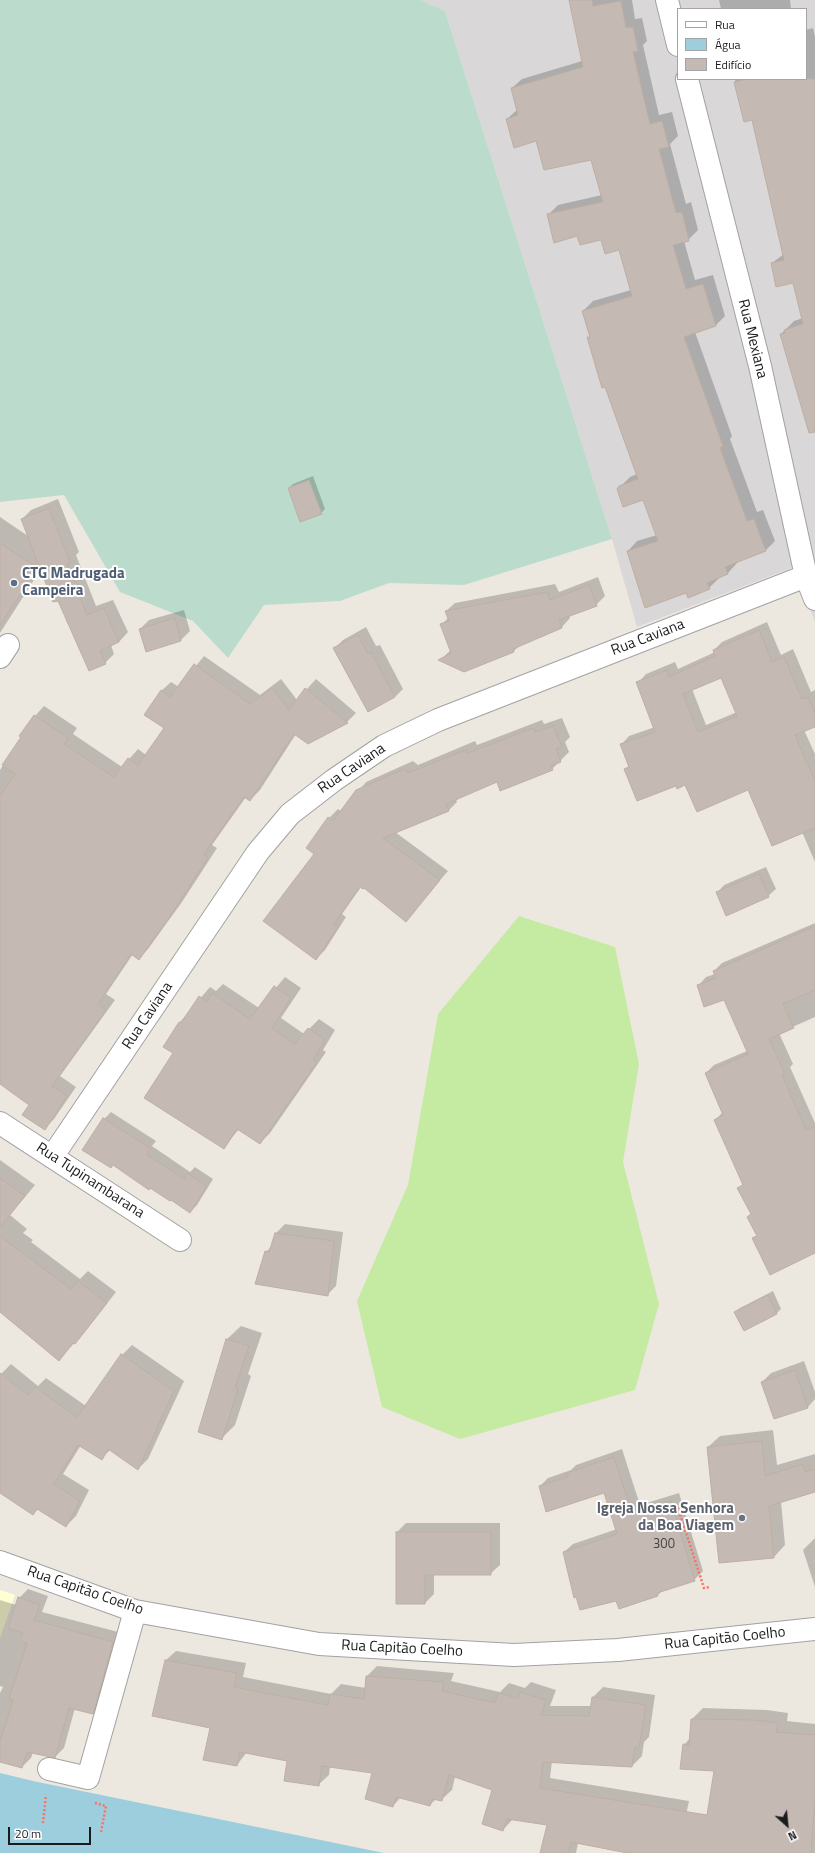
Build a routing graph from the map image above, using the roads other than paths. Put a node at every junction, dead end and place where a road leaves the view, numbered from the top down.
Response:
1 (667, 0) edge
2 (677, 41) edge
3 (687, 80) edge
4 (806, 576) junction
5 (815, 599) edge
6 (0, 1123) edge
7 (52, 1157) junction
8 (180, 1240) dead end
9 (0, 1562) edge
10 (135, 1611) junction
11 (815, 1630) edge
12 (49, 1769) dead end

1 - 2 street
3 - 4 street, Rua Mexiana
4 - 5 street, Rua Mexiana
4 - 7 street, Rua Caviana
6 - 7 street, Rua Tupinambarana
7 - 8 street, Rua Tupinambarana
9 - 10 street, Rua Capitão Coelho
10 - 11 street, Rua Capitão Coelho
10 - 12 street

